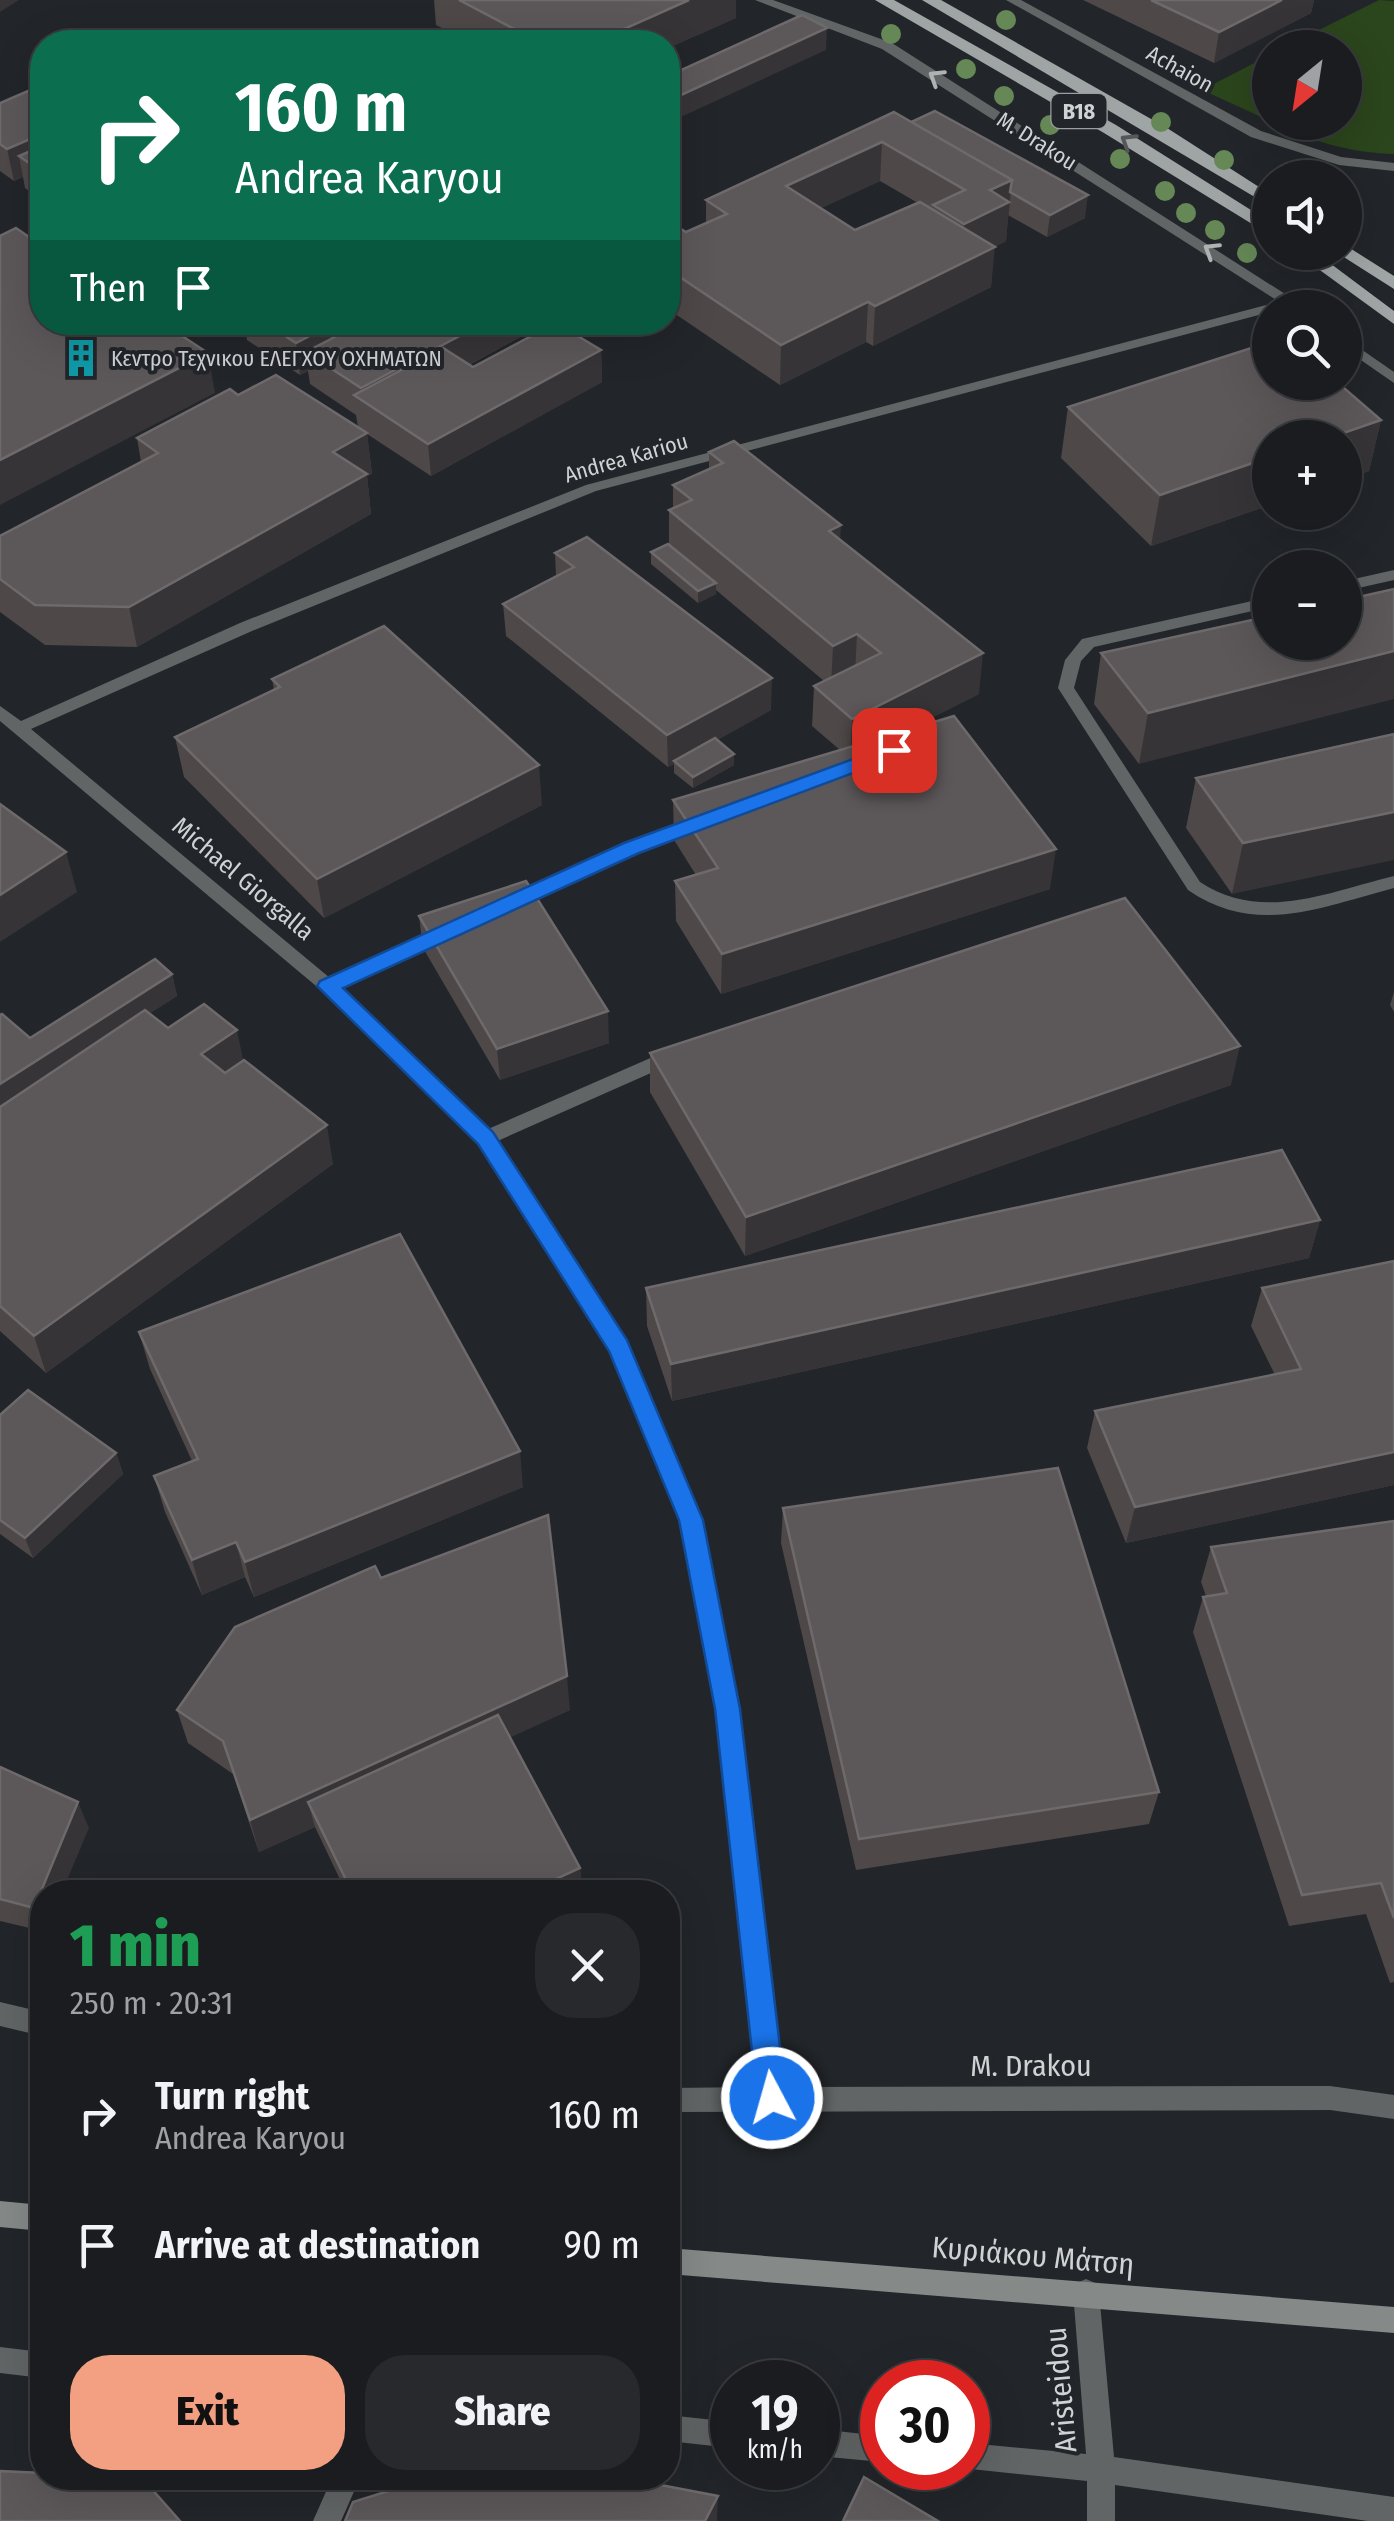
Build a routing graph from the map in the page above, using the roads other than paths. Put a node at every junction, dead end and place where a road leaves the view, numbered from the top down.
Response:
1 (761, 0) edge
2 (883, 0) edge
3 (930, 0) edge
4 (1012, 0) edge
5 (1394, 168) edge
6 (1252, 190) edge
7 (1252, 219) edge
8 (1362, 262) edge
9 (1327, 270) edge
10 (1394, 284) edge
11 (1273, 290) edge
12 (1252, 313) edge
13 (1394, 319) edge
14 (1362, 355) edge
15 (1394, 379) edge
16 (1394, 575) edge
17 (1362, 582) edge
18 (1252, 606) edge
19 (0, 712) edge
20 (21, 727) junction
21 (725, 813) edge
22 (1394, 882) edge
23 (328, 986) junction
24 (696, 1045) edge
25 (486, 1138) junction
26 (0, 2014) edge
27 (30, 2021) edge
28 (772, 2098) junction
29 (680, 2100) edge
30 (1394, 2107) edge
31 (0, 2214) edge
32 (30, 2217) edge
33 (680, 2261) edge
34 (1086, 2292) junction
35 (1394, 2320) edge
36 (0, 2360) edge
37 (30, 2364) edge
38 (680, 2429) edge
39 (710, 2432) edge
40 (990, 2459) edge
41 (1101, 2469) junction
42 (341, 2490) edge
43 (1394, 2511) edge
44 (327, 2521) edge
45 (1101, 2521) edge

11 -> 1 street, M. Drakou
7 -> 2 main road, B18
3 - 6 main road, B18
4 - 5 street, Achaion
8 - 10 main road
9 - 13 main road
12 - 20 street, Andrea Kariou
14 - 15 street
16 - 17 street
18 - 22 street
19 - 20 street, Michael Giorgalla
20 - 23 street, Michael Giorgalla
21 - 23 street
23 - 25 street, Michael Giorgalla
24 - 25 street
25 - 28 street, Michael Giorgalla
26 - 27 street
28 - 29 street, M. Drakou
28 - 30 street, M. Drakou
31 - 32 main road
33 - 34 main road, Κυριάκου Μάτση
34 - 35 main road, Κυριάκου Μάτση
34 - 41 street, Aristeidou
36 - 37 street
38 - 39 street
40 - 41 street, Aristeidou
41 - 43 street
41 - 45 street
42 - 44 street

